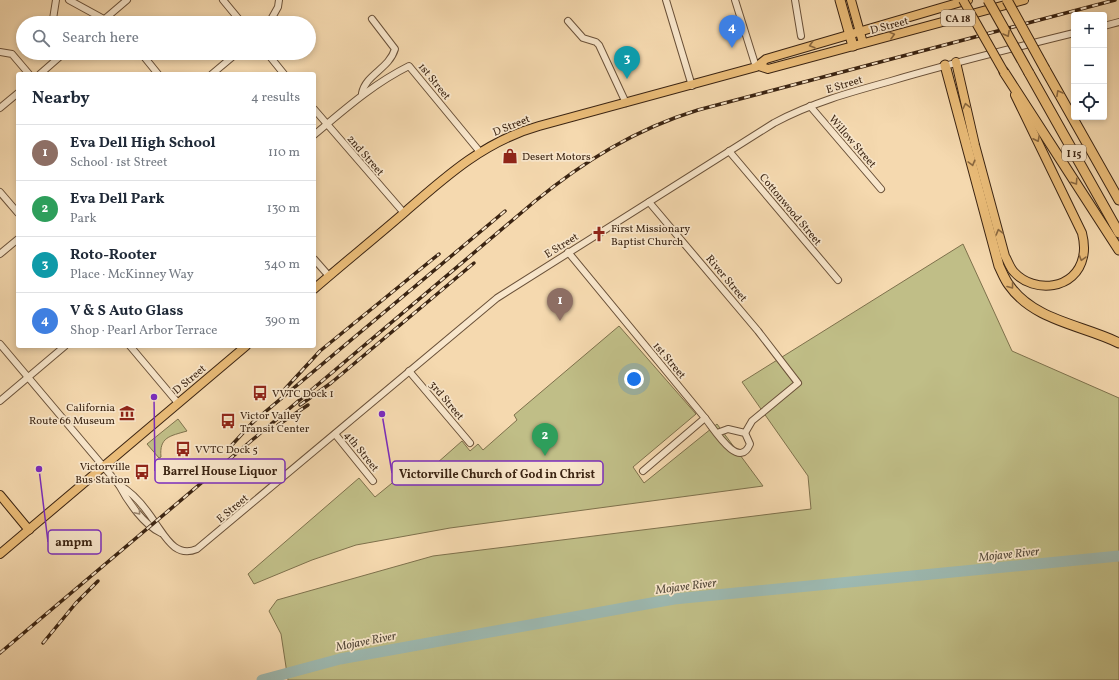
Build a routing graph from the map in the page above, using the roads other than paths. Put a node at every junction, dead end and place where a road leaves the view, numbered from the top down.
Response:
1 (56, 0) edge
2 (69, 0) edge
3 (127, 0) edge
4 (223, 0) edge
5 (279, 0) edge
6 (666, 0) edge
7 (735, 0) edge
8 (795, 0) edge
9 (840, 0) edge
10 (851, 0) edge
11 (963, 0) edge
12 (968, 0) edge
13 (988, 0) edge
14 (1007, 0) edge
15 (1024, 0) edge
16 (53, 16) edge
17 (94, 16) edge
18 (108, 16) edge
19 (236, 16) edge
20 (273, 16) edge
21 (372, 19) dead end
22 (568, 20) dead end
23 (1119, 22) edge
24 (1107, 25) edge
25 (860, 31) junction
26 (850, 34) junction
27 (1071, 34) edge
28 (801, 36) dead end
29 (864, 43) junction
30 (853, 46) junction
31 (0, 52) edge
32 (16, 59) edge
33 (17, 60) edge
34 (56, 60) edge
35 (147, 60) edge
36 (229, 60) edge
37 (273, 60) edge
38 (956, 62) junction
39 (945, 65) junction
40 (758, 67) junction
41 (27, 72) edge
42 (42, 72) edge
43 (156, 72) edge
44 (214, 72) edge
45 (282, 72) edge
46 (1006, 76) junction
47 (692, 86) junction
48 (16, 94) edge
49 (362, 94) junction
50 (626, 103) junction
51 (810, 106) junction
52 (0, 108) edge
53 (316, 112) edge
54 (326, 124) junction
55 (316, 133) edge
56 (728, 151) junction
57 (480, 152) junction
58 (881, 189) dead end
59 (0, 192) edge
60 (1119, 200) edge
61 (649, 202) junction
62 (16, 211) edge
63 (404, 213) junction
64 (1119, 233) edge
65 (16, 241) edge
66 (1119, 250) edge
67 (568, 252) junction
68 (0, 254) edge
69 (316, 261) edge
70 (329, 276) junction
71 (838, 280) dead end
72 (316, 287) edge
73 (1119, 343) edge
74 (0, 344) edge
75 (63, 348) edge
76 (132, 348) edge
77 (244, 348) edge
78 (409, 371) junction
79 (28, 378) junction
80 (0, 401) edge
81 (178, 403) junction
82 (705, 418) junction
83 (745, 432) junction
84 (717, 433) junction
85 (335, 434) junction
86 (470, 443) dead end
87 (103, 466) junction
88 (643, 470) dead end
89 (373, 481) dead end
90 (0, 495) edge
91 (29, 530) junction
92 (0, 554) edge

1 - 16 street
2 - 17 street
3 - 18 street
4 - 19 street
5 - 20 street
6 - 47 street
7 - 40 street
8 - 28 street
9 - 26 highway
10 - 25 main road
11 - 46 main road, bridge
12 - 25 main road, D Street
13 -> 64 highway, I 15, bridge
60 -> 14 highway, I 15, bridge
29 -> 15 main road, D Street / CA 18
21 - 49 street
22 - 50 street
23 - 24 street
25 - 26 main road, D Street
25 - 29 main road
26 - 30 highway
26 -> 40 main road, D Street
27 - 38 street, E Street
29 - 30 main road, D Street
30 - 40 main road, D Street
31 - 32 street
33 - 41 street
34 - 42 street
35 - 43 street
36 - 44 street
37 - 45 street
38 - 39 street, E Street
46 -> 38 main road
39 - 51 street, E Street
39 -> 73 highway
40 - 47 main road, D Street
46 -> 66 highway
47 - 50 main road, D Street
48 - 52 street
49 - 54 street
49 - 57 street, 1st Street
50 - 57 main road, D Street
51 - 56 street, E Street
51 - 58 street, Willow Street
53 - 54 street, 2nd Street
54 - 55 street
54 - 63 street, 2nd Street
56 - 61 street, E Street
56 - 71 street, Cottonwood Street
57 - 63 main road, D Street
59 - 62 street
61 - 67 street, E Street
61 - 83 street, River Street
63 - 70 main road, D Street
65 - 68 street
67 - 78 street, E Street
67 - 82 street, 1st Street
69 - 70 street
70 - 72 main road, D Street
74 - 79 street
75 - 79 street
76 - 81 street
77 - 81 main road, D Street
78 - 85 street, E Street
78 - 86 street, 3rd Street
79 - 80 street
79 - 87 street
81 - 87 main road, D Street
82 - 84 street, 1st Street
82 - 88 street
83 - 84 street
83 - 84 street, 1st Street
85 - 87 street, E Street
85 - 89 street, 4th Street
87 - 91 main road, D Street
90 - 91 main road
91 - 92 main road, D Street

